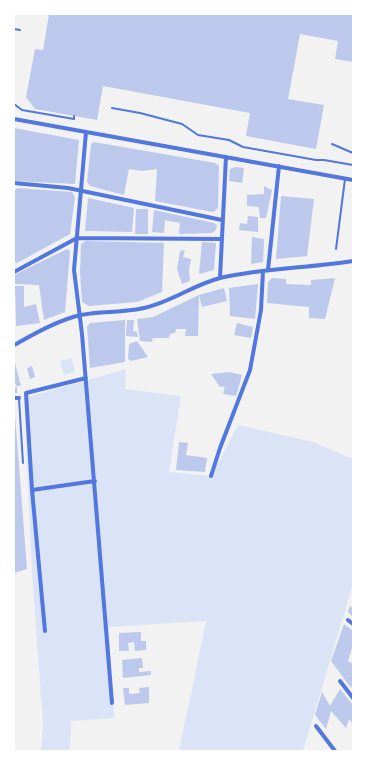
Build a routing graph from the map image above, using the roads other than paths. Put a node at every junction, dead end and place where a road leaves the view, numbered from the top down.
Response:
1 (14, 29) edge
2 (20, 30) dead end
3 (14, 104) edge
4 (112, 108) dead end
5 (74, 116) dead end
6 (14, 119) edge
7 (86, 132) junction
8 (332, 144) dead end
9 (353, 152) edge
10 (226, 157) junction
11 (353, 165) edge
12 (279, 166) junction
13 (345, 179) junction
14 (353, 180) edge
15 (14, 183) edge
16 (81, 190) junction
17 (222, 220) junction
18 (77, 238) junction
19 (222, 239) junction
20 (336, 249) dead end
21 (353, 261) edge
22 (268, 270) junction
23 (263, 271) junction
24 (14, 272) edge
25 (220, 278) junction
26 (80, 315) junction
27 (14, 344) edge
28 (86, 378) junction
29 (16, 398) edge
30 (23, 463) dead end
31 (212, 476) dead end
32 (95, 481) junction
33 (32, 490) junction
34 (348, 620) dead end
35 (353, 624) edge
36 (45, 631) dead end
37 (340, 681) dead end
38 (353, 698) edge
39 (112, 703) dead end
40 (316, 726) dead end
41 (335, 751) edge

1 - 2 lane
3 - 5 lane
4 - 11 lane
6 - 7 street
7 - 10 street
7 - 16 street
8 - 9 lane
10 - 12 street
10 - 17 street
12 - 13 street
12 - 22 street
13 - 14 street
13 - 20 lane
15 - 16 street
16 - 17 street
16 - 18 street
17 - 19 street
18 - 19 street
18 - 24 street
18 - 26 street
19 - 25 street
21 - 22 street
22 - 23 street
23 - 25 street
23 - 31 street
25 - 26 street
26 - 27 street
26 - 28 street
28 - 32 street
28 - 33 street
29 - 30 lane
32 - 33 street
32 - 39 street
33 - 36 street
34 - 35 street
37 - 38 street
40 - 41 street

